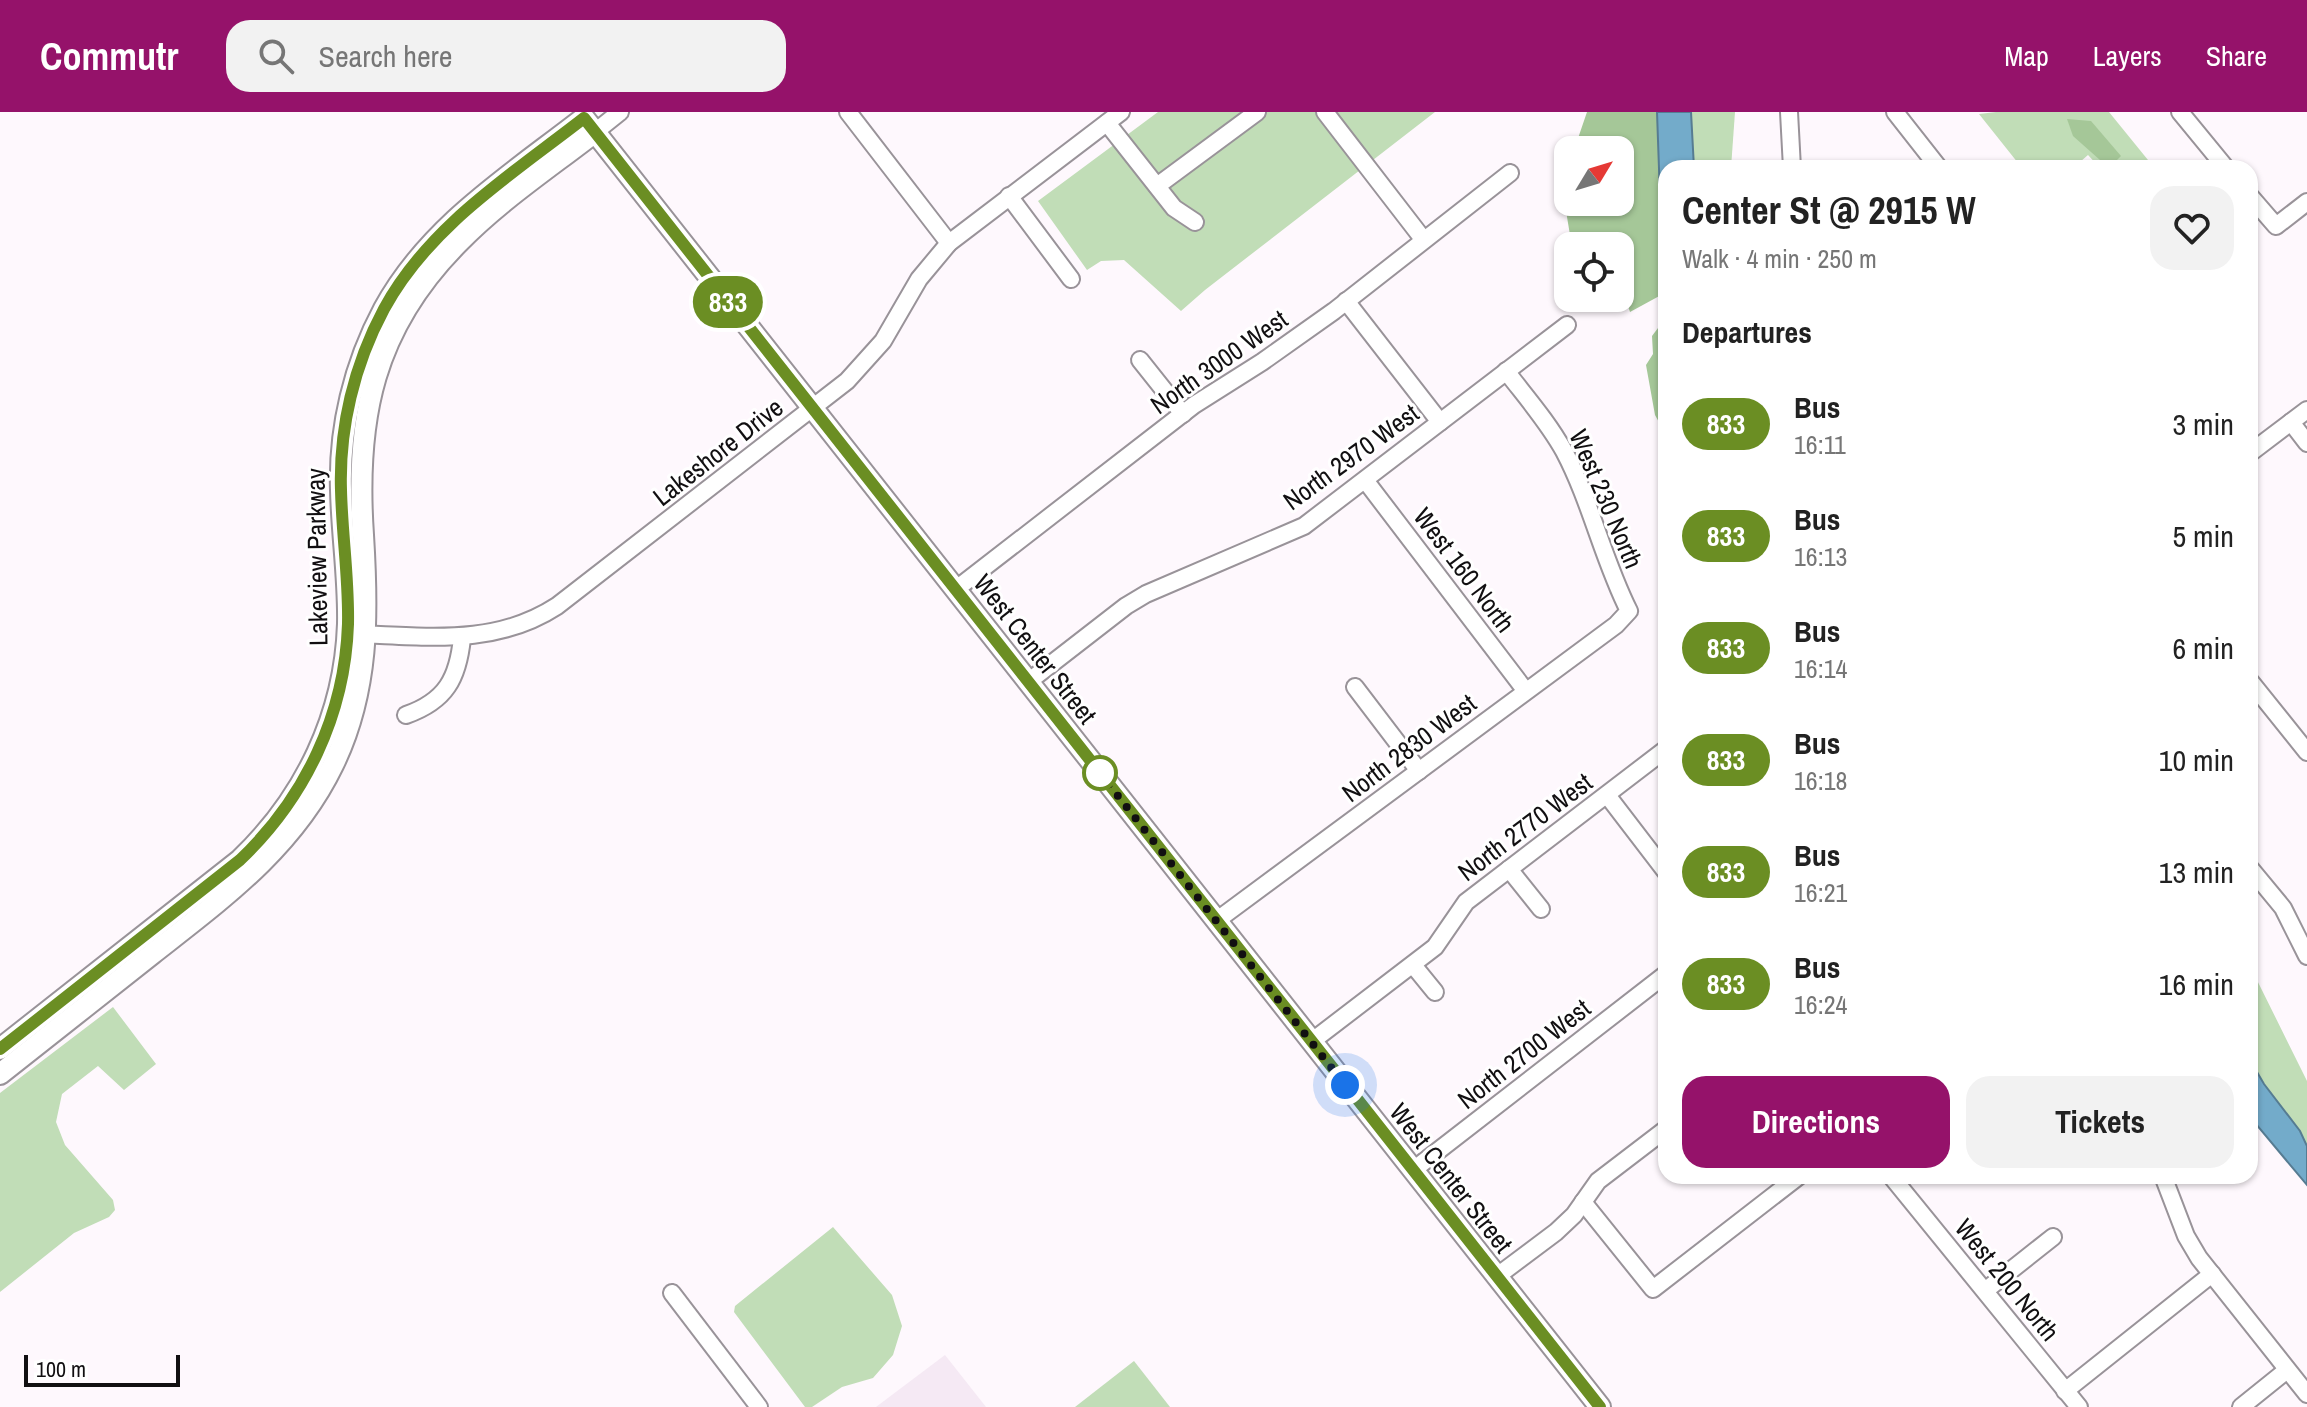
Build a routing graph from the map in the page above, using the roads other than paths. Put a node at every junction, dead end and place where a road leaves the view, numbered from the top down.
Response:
1 (620, 112) edge
2 (848, 112) edge
3 (1121, 112) edge
4 (1257, 112) edge
5 (1325, 112) edge
6 (1789, 112) edge
7 (1895, 112) edge
8 (2180, 112) edge
9 (587, 118) edge
10 (1107, 123) junction
11 (1792, 160) edge
12 (1933, 160) edge
13 (2217, 160) edge
14 (1510, 173) dead end
15 (1157, 186) junction
16 (1009, 196) junction
17 (2307, 202) edge
18 (2258, 205) edge
19 (1195, 222) dead end
20 (1423, 239) junction
21 (949, 243) junction
22 (1071, 279) dead end
23 (1346, 301) junction
24 (1567, 325) dead end
25 (1140, 360) dead end
26 (1506, 371) junction
27 (813, 408) junction
28 (2307, 410) edge
29 (1183, 414) junction
30 (1440, 422) junction
31 (2291, 422) junction
32 (2307, 443) edge
33 (2258, 447) edge
34 (1365, 480) junction
35 (955, 590) junction
36 (1629, 611) joint
37 (357, 634) junction
38 (462, 638) junction
39 (1028, 682) junction
40 (1355, 687) dead end
41 (2258, 689) edge
42 (1525, 690) junction
43 (406, 715) dead end
44 (2300, 730) edge
45 (2307, 752) edge
46 (1658, 755) edge
47 (1419, 771) junction
48 (1607, 795) junction
49 (1658, 862) edge
50 (1509, 869) junction
51 (2258, 878) edge
52 (1541, 909) dead end
53 (1216, 921) junction
54 (2307, 956) edge
55 (1413, 965) junction
56 (1658, 980) edge
57 (1435, 992) dead end
58 (1311, 1042) junction
59 (0, 1049) edge
60 (0, 1074) edge
61 (1658, 1135) edge
62 (1412, 1171) junction
63 (1789, 1184) edge
64 (1903, 1184) edge
65 (2166, 1184) edge
66 (1583, 1202) junction
67 (2053, 1237) dead end
68 (2212, 1274) junction
69 (1496, 1277) junction
70 (1986, 1290) junction
71 (672, 1293) dead end
72 (2287, 1370) junction
73 (2065, 1391) junction
74 (2307, 1394) edge
75 (759, 1407) edge
76 (1600, 1407) edge
77 (2079, 1407) edge
78 (2241, 1407) edge

1 - 9 street, Lakeview Parkway
2 - 21 street
3 - 10 street, Lakeshore Drive
4 - 15 street
5 - 20 street
6 - 11 street
7 - 12 street
8 - 13 street
9 - 27 main road, West Center Street
9 - 37 main road, Lakeview Parkway
10 - 15 street
10 - 16 street, Lakeshore Drive
14 - 20 street, North 3000 West
15 - 19 street
16 - 21 street, Lakeshore Drive
16 - 22 street
17 - 18 street
20 - 23 street, North 3000 West
21 - 27 street, Lakeshore Drive
23 - 29 street, North 3000 West
23 - 30 street
24 - 26 street, North 2970 West
25 - 29 street
26 - 30 street, North 2970 West
26 - 36 street, West 230 North
27 - 35 main road, West Center Street
27 - 38 street, Lakeshore Drive
28 - 31 street
29 - 35 street, North 3000 West
30 - 34 street, North 2970 West
31 - 32 street
31 - 33 street
34 - 39 street, North 2970 West
34 - 42 street, West 160 North
35 - 39 main road, West Center Street
36 - 42 street, North 2830 West
37 - 38 street, Lakeshore Drive
37 - 59 main road, Lakeview Parkway
37 - 60 main road, Lakeview Parkway
38 - 43 street
39 - 53 main road, West Center Street
40 - 47 street
41 - 44 street
42 - 47 street, North 2830 West
44 - 45 street
46 - 48 street, North 2770 West
47 - 53 street, North 2830 West
48 - 49 street
48 - 50 street, North 2770 West
50 - 52 street
50 - 55 street, North 2770 West
51 - 54 street
53 - 58 main road, West Center Street
55 - 57 street
55 - 58 street, North 2770 West
56 - 62 street, North 2700 West
58 - 62 main road, West Center Street
61 - 66 street
62 - 69 main road, West Center Street
63 - 66 street
64 - 70 street, West 200 North
65 - 68 street
66 - 69 street
67 - 70 street
68 - 72 street
68 - 73 street
69 - 76 main road, West Center Street
70 - 73 street, West 200 North
71 - 75 street
72 - 74 street
72 - 78 street
73 - 77 street, West 200 North

